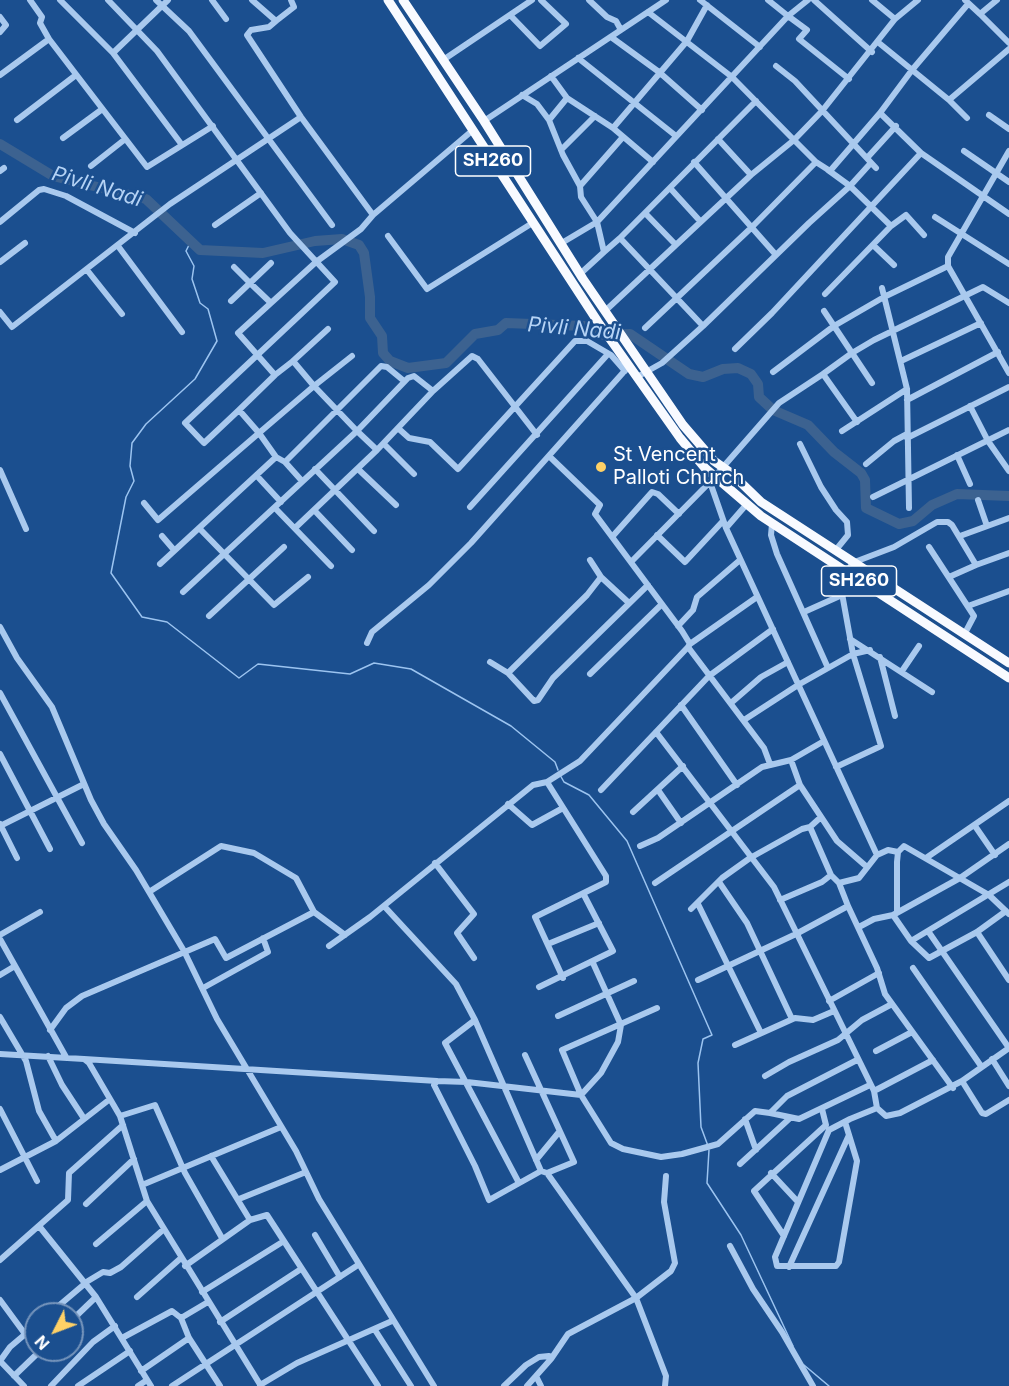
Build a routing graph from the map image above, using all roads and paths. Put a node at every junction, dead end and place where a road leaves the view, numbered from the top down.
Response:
1 (30, 0) edge
2 (60, 0) edge
3 (72, 0) edge
4 (108, 0) edge
5 (156, 0) edge
6 (168, 0) edge
7 (212, 0) edge
8 (252, 0) edge
9 (291, 0) edge
10 (388, 0) edge
11 (403, 0) edge
12 (532, 0) edge
13 (541, 0) edge
14 (589, 0) edge
15 (666, 0) edge
16 (700, 0) edge
17 (768, 0) edge
18 (808, 0) edge
19 (814, 0) edge
20 (872, 0) edge
21 (918, 0) edge
22 (997, 0) edge
23 (967, 2) edge
24 (707, 5) junction
25 (163, 6) junction
26 (66, 7) junction
27 (648, 12) junction
28 (980, 14) junction
29 (510, 15) junction
30 (788, 16) junction
31 (0, 17) edge
32 (226, 19) dead end
33 (896, 19) junction
34 (276, 21) junction
35 (136, 29) junction
36 (621, 30) junction
37 (0, 32) edge
38 (611, 36) junction
39 (49, 39) junction
40 (687, 40) junction
41 (879, 43) junction
42 (1009, 43) edge
43 (760, 47) junction
44 (1009, 49) edge
45 (872, 52) junction
46 (113, 53) junction
47 (578, 58) junction
48 (443, 60) junction
49 (776, 66) dead end
50 (912, 70) junction
51 (658, 72) junction
52 (0, 75) edge
53 (76, 75) junction
54 (551, 76) junction
55 (732, 77) junction
56 (849, 79) junction
57 (522, 95) junction
58 (567, 98) junction
59 (949, 100) junction
60 (756, 101) junction
61 (634, 102) junction
62 (101, 110) junction
63 (702, 110) junction
64 (822, 111) junction
65 (880, 113) junction
66 (990, 115) dead end
67 (595, 116) junction
68 (301, 117) junction
69 (967, 118) dead end
70 (17, 120) dead end
71 (549, 120) junction
72 (484, 121) junction
73 (213, 126) junction
74 (896, 126) junction
75 (613, 128) junction
76 (1009, 129) edge
77 (473, 130) junction
78 (676, 136) junction
79 (623, 137) junction
80 (63, 138) dead end
81 (267, 139) junction
82 (124, 140) junction
83 (718, 140) junction
84 (794, 140) junction
85 (854, 143) junction
86 (182, 145) junction
87 (561, 150) junction
88 (964, 151) dead end
89 (1009, 151) edge
90 (924, 154) junction
91 (237, 159) junction
92 (653, 162) junction
93 (694, 162) junction
94 (816, 162) junction
95 (868, 162) junction
96 (91, 166) dead end
97 (876, 168) dead end
98 (828, 170) junction
99 (995, 173) junction
100 (751, 175) junction
101 (1009, 182) edge
102 (580, 186) junction
103 (850, 186) junction
104 (670, 188) junction
105 (261, 193) junction
106 (981, 196) junction
107 (726, 198) junction
108 (872, 208) junction
109 (645, 213) junction
110 (1009, 214) edge
111 (373, 215) junction
112 (935, 217) dead end
113 (700, 221) junction
114 (0, 222) edge
115 (534, 222) junction
116 (597, 222) junction
117 (215, 225) dead end
118 (332, 225) dead end
119 (891, 226) junction
120 (751, 228) junction
121 (135, 232) junction
122 (959, 234) junction
123 (924, 235) dead end
124 (388, 236) dead end
125 (620, 238) junction
126 (25, 243) dead end
127 (560, 244) junction
128 (675, 244) junction
129 (873, 245) junction
130 (118, 246) junction
131 (604, 252) junction
132 (776, 255) junction
133 (0, 262) edge
134 (316, 262) junction
135 (271, 264) dead end
136 (1009, 264) edge
137 (894, 265) dead end
138 (948, 266) junction
139 (234, 267) dead end
140 (87, 270) junction
141 (651, 270) junction
142 (580, 274) junction
143 (250, 283) junction
144 (882, 288) dead end
145 (825, 294) dead end
146 (965, 295) junction
147 (884, 297) junction
148 (675, 299) junction
149 (231, 301) dead end
150 (271, 303) junction
151 (1009, 303) edge
152 (605, 311) junction
153 (824, 311) dead end
154 (0, 312) edge
155 (122, 314) dead end
156 (981, 323) junction
157 (703, 326) junction
158 (834, 326) junction
159 (645, 328) dead end
160 (328, 329) dead end
161 (893, 329) junction
162 (182, 332) dead end
163 (735, 349) dead end
164 (612, 350) junction
165 (998, 352) junction
166 (852, 353) junction
167 (258, 354) junction
168 (352, 356) dead end
169 (1009, 356) edge
170 (293, 361) junction
171 (901, 361) junction
172 (1004, 363) junction
173 (627, 368) junction
174 (646, 372) junction
175 (773, 372) dead end
176 (823, 374) junction
177 (1009, 374) edge
178 (275, 375) junction
179 (637, 377) junction
180 (404, 381) junction
181 (872, 383) dead end
182 (314, 386) junction
183 (1009, 387) edge
184 (907, 389) junction
185 (433, 391) junction
186 (907, 400) junction
187 (516, 406) junction
188 (970, 406) junction
189 (239, 410) junction
190 (336, 410) junction
191 (857, 422) junction
192 (399, 429) junction
193 (1009, 430) edge
194 (357, 431) junction
195 (842, 431) dead end
196 (259, 433) junction
197 (537, 435) junction
198 (907, 436) junction
199 (988, 441) junction
200 (384, 444) junction
201 (800, 444) dead end
202 (378, 450) junction
203 (957, 455) junction
204 (549, 456) junction
205 (276, 457) junction
206 (285, 462) junction
207 (866, 464) dead end
208 (722, 467) junction
209 (315, 469) junction
210 (358, 469) junction
211 (0, 470) edge
212 (1009, 471) edge
213 (414, 474) dead end
214 (257, 476) junction
215 (712, 479) junction
216 (302, 481) junction
217 (909, 481) junction
218 (970, 484) dead end
219 (334, 489) junction
220 (873, 497) dead end
221 (978, 500) dead end
222 (281, 502) junction
223 (144, 503) dead end
224 (396, 505) dead end
225 (746, 505) junction
226 (470, 507) dead end
227 (275, 508) junction
228 (909, 508) dead end
229 (314, 510) junction
230 (679, 514) junction
231 (1009, 518) edge
232 (723, 521) junction
233 (772, 524) junction
234 (987, 526) junction
235 (198, 528) junction
236 (295, 528) junction
237 (726, 528) junction
238 (26, 529) dead end
239 (374, 531) dead end
240 (162, 536) dead end
241 (657, 536) junction
242 (960, 536) junction
243 (612, 537) junction
244 (284, 547) dead end
245 (929, 547) dead end
246 (174, 550) junction
247 (352, 550) dead end
248 (835, 551) junction
249 (1009, 553) edge
250 (223, 555) junction
251 (590, 560) dead end
252 (740, 560) junction
253 (631, 562) junction
254 (852, 563) junction
255 (160, 564) dead end
256 (976, 565) junction
257 (331, 566) dead end
258 (846, 572) junction
259 (308, 577) dead end
260 (600, 577) junction
261 (949, 577) junction
262 (248, 581) junction
263 (648, 585) junction
264 (1009, 591) edge
265 (183, 592) dead end
266 (842, 595) junction
267 (757, 597) junction
268 (629, 603) junction
269 (662, 604) junction
270 (968, 606) junction
271 (804, 612) junction
272 (209, 616) dead end
273 (678, 626) junction
274 (0, 627) edge
275 (773, 630) junction
276 (964, 634) junction
277 (850, 639) junction
278 (367, 643) dead end
279 (689, 646) junction
280 (919, 646) dead end
281 (870, 650) junction
282 (853, 654) junction
283 (880, 657) junction
284 (490, 662) dead end
285 (788, 662) junction
286 (1009, 663) edge
287 (828, 668) junction
288 (902, 671) junction
289 (508, 673) junction
290 (590, 674) dead end
291 (709, 676) junction
292 (1009, 678) edge
293 (798, 685) junction
294 (932, 692) dead end
295 (0, 693) edge
296 (731, 703) junction
297 (681, 705) junction
298 (895, 716) dead end
299 (744, 720) junction
300 (656, 732) junction
301 (824, 741) junction
302 (0, 754) edge
303 (791, 760) junction
304 (770, 764) junction
305 (683, 766) junction
306 (836, 767) junction
307 (547, 782) junction
308 (84, 784) junction
309 (737, 784) junction
310 (800, 785) junction
311 (658, 789) junction
312 (601, 790) dead end
313 (57, 797) junction
314 (1009, 801) edge
315 (712, 803) junction
316 (508, 804) junction
317 (563, 808) junction
318 (30, 811) junction
319 (633, 812) dead end
320 (821, 817) junction
321 (681, 823) junction
322 (0, 825) edge
323 (975, 826) junction
324 (810, 828) junction
325 (730, 830) junction
326 (82, 843) dead end
327 (1009, 844) edge
328 (640, 846) dead end
329 (50, 849) dead end
330 (898, 852) junction
331 (877, 855) junction
332 (995, 855) junction
333 (17, 858) dead end
334 (750, 858) junction
335 (926, 858) junction
336 (435, 863) junction
337 (867, 867) junction
338 (831, 875) junction
339 (960, 878) junction
340 (719, 882) junction
341 (1009, 882) edge
342 (655, 883) dead end
343 (838, 883) junction
344 (149, 892) junction
345 (584, 895) junction
346 (989, 895) junction
347 (780, 900) junction
348 (698, 904) junction
349 (384, 906) junction
350 (848, 906) junction
351 (691, 909) dead end
352 (40, 912) dead end
353 (314, 912) junction
354 (1007, 912) edge
355 (895, 913) junction
356 (599, 923) junction
357 (859, 927) junction
358 (928, 931) junction
359 (976, 932) junction
360 (796, 934) junction
361 (345, 935) junction
362 (0, 937) edge
363 (263, 938) junction
364 (911, 941) junction
365 (548, 944) junction
366 (330, 946) dead end
367 (761, 950) junction
368 (184, 951) junction
369 (942, 951) junction
370 (474, 958) dead end
371 (593, 963) junction
372 (15, 966) junction
373 (727, 966) junction
374 (913, 968) dead end
375 (879, 972) junction
376 (0, 975) edge
377 (563, 978) junction
378 (698, 980) dead end
379 (1009, 980) edge
380 (634, 981) dead end
381 (539, 987) dead end
382 (203, 988) junction
383 (607, 994) junction
384 (829, 1001) junction
385 (892, 1004) junction
386 (657, 1008) dead end
387 (834, 1011) junction
388 (558, 1016) dead end
389 (0, 1017) edge
390 (792, 1019) junction
391 (475, 1020) junction
392 (621, 1025) junction
393 (50, 1030) junction
394 (912, 1032) junction
395 (844, 1033) junction
396 (761, 1034) junction
397 (735, 1045) dead end
398 (1009, 1048) edge
399 (876, 1051) dead end
400 (0, 1054) edge
401 (21, 1055) junction
402 (48, 1056) junction
403 (525, 1056) dead end
404 (66, 1058) junction
405 (84, 1059) junction
406 (992, 1059) junction
407 (856, 1060) junction
408 (933, 1060) junction
409 (981, 1066) junction
410 (246, 1069) junction
411 (765, 1076) dead end
412 (962, 1081) junction
413 (437, 1082) junction
414 (467, 1082) junction
415 (505, 1086) junction
416 (1009, 1086) edge
417 (872, 1088) junction
418 (953, 1088) junction
419 (542, 1091) junction
420 (581, 1095) junction
421 (110, 1099) junction
422 (1009, 1100) edge
423 (877, 1108) junction
424 (0, 1109) edge
425 (822, 1109) junction
426 (770, 1113) junction
427 (120, 1116) junction
428 (83, 1117) junction
429 (745, 1119) junction
430 (789, 1119) junction
431 (845, 1122) junction
432 (123, 1125) junction
433 (281, 1127) junction
434 (828, 1128) junction
435 (559, 1132) junction
436 (849, 1135) junction
437 (56, 1141) junction
438 (756, 1150) junction
439 (211, 1156) junction
440 (25, 1157) junction
441 (134, 1159) junction
442 (536, 1160) junction
443 (740, 1164) dead end
444 (183, 1168) junction
445 (0, 1170) edge
446 (306, 1172) junction
447 (544, 1172) junction
448 (771, 1173) junction
449 (666, 1176) dead end
450 (37, 1181) dead end
451 (519, 1183) junction
452 (142, 1185) junction
453 (239, 1199) junction
454 (147, 1201) junction
455 (798, 1202) junction
456 (86, 1204) dead end
457 (250, 1220) junction
458 (39, 1226) junction
459 (164, 1229) junction
460 (315, 1235) dead end
461 (783, 1236) junction
462 (222, 1238) junction
463 (284, 1241) junction
464 (96, 1244) dead end
465 (730, 1246) dead end
466 (181, 1258) junction
467 (0, 1260) edge
468 (358, 1265) junction
469 (185, 1266) junction
470 (789, 1267) junction
471 (301, 1269) junction
472 (340, 1277) junction
473 (85, 1283) junction
474 (202, 1292) junction
475 (316, 1292) junction
476 (96, 1297) junction
477 (137, 1297) dead end
478 (636, 1298) junction
479 (0, 1300) edge
480 (63, 1302) edge
481 (208, 1302) junction
482 (84, 1308) edge
483 (181, 1318) junction
484 (392, 1321) junction
485 (220, 1322) junction
486 (115, 1326) junction
487 (375, 1330) junction
488 (24, 1331) edge
489 (24, 1336) edge
490 (122, 1338) junction
491 (189, 1338) junction
492 (348, 1341) junction
493 (235, 1345) junction
494 (130, 1351) junction
495 (551, 1359) junction
496 (29, 1362) edge
497 (207, 1364) junction
498 (141, 1371) junction
499 (14, 1376) junction
500 (536, 1376) junction
501 (149, 1383) edge
502 (261, 1385) edge
503 (24, 1386) edge
504 (51, 1386) edge
505 (78, 1386) edge
506 (138, 1386) edge
507 (172, 1386) edge
508 (220, 1386) edge
509 (378, 1386) edge
510 (411, 1386) edge
511 (434, 1386) edge
512 (504, 1386) edge
513 (527, 1386) edge
514 (541, 1386) edge
515 (665, 1386) edge
516 (813, 1386) edge

1 - 39 street
2 - 26 street
3 - 26 street
4 - 35 street
5 - 25 street
6 - 25 street
7 - 32 street
8 - 34 street
9 - 34 street
10 - 77 highway, SH260
11 - 48 highway, SH260
12 - 29 street
13 - 29 street
14 - 36 street
15 - 27 street
16 - 24 street
17 - 30 street
18 - 30 street
19 - 45 street
20 - 33 street
21 - 33 street
22 - 28 street
23 - 28 street
23 - 50 street
24 - 40 street
24 - 43 street
25 - 35 street
25 - 81 street
26 - 46 street
27 - 36 street
27 - 40 street
28 - 42 street
29 - 48 street
30 - 43 street
30 - 56 street
31 - 37 street
33 - 41 street
34 - 68 street
35 - 46 street
35 - 73 street
36 - 38 street
38 - 47 street
38 - 51 street
39 - 52 street
39 - 53 street
40 - 51 street
40 - 55 street
41 - 45 street
41 - 50 street
43 - 55 street
44 - 59 street
45 - 56 street
46 - 86 street
47 - 54 street
47 - 61 street
48 - 72 highway, SH260
49 - 64 street
50 - 59 street
50 - 65 street
51 - 61 street
51 - 63 street
53 - 62 street
53 - 70 street
54 - 57 street
54 - 58 street
55 - 60 street
55 - 63 street
56 - 64 street
57 - 71 street
57 - 72 street
58 - 67 street
58 - 71 street
59 - 69 street
60 - 83 street
60 - 84 street
61 - 75 street
61 - 78 street
62 - 80 street
62 - 82 street
63 - 78 street
64 - 84 street
64 - 85 street
65 - 74 street
65 - 85 street
66 - 76 street
67 - 75 street
67 - 87 street
68 - 81 street
68 - 111 street
71 - 87 street
72 - 127 highway, SH260
73 - 86 street
73 - 91 street
74 - 90 street
74 - 95 street
75 - 79 street
77 - 111 street
77 - 115 highway, SH260
78 - 92 street
79 - 92 street
79 - 102 street
81 - 91 street
81 - 118 street
82 - 86 street
82 - 96 street
83 - 93 street
83 - 100 street
84 - 94 street
84 - 100 street
85 - 95 street
85 - 98 street
87 - 102 street
88 - 99 street
89 - 99 street
90 - 106 street
90 - 108 street
91 - 105 street
91 - 121 street
92 - 116 street
93 - 104 street
93 - 107 street
94 - 98 street
94 - 120 street
95 - 97 street
95 - 103 street
98 - 103 street
99 - 101 street
99 - 106 street
100 - 107 street
102 - 116 street
103 - 108 street
103 - 132 street
104 - 109 street
104 - 113 street
105 - 117 street
105 - 134 street
106 - 110 street
106 - 122 street
107 - 113 street
107 - 120 street
108 - 119 street
108 - 163 street
109 - 125 street
109 - 128 street
111 - 134 street
112 - 122 street
113 - 128 street
114 - 121 street
115 - 124 street
115 - 164 highway, SH260
116 - 127 street
116 - 131 street
119 - 123 street
119 - 129 street
120 - 132 street
120 - 148 street
121 - 130 street
122 - 136 street
122 - 138 street
125 - 131 street
125 - 141 street
126 - 133 street
127 - 142 highway, SH260
128 - 141 street
129 - 137 street
129 - 145 street
130 - 140 street
130 - 162 street
131 - 142 street
132 - 157 street
134 - 150 street
134 - 167 street
135 - 143 street
138 - 146 street
138 - 147 street
139 - 143 street
140 - 154 street
140 - 155 street
141 - 148 street
141 - 152 street
142 - 152 highway, SH260
143 - 149 street
143 - 150 street
144 - 147 street
146 - 151 street
146 - 156 street
146 - 161 street
147 - 158 street
147 - 161 street
148 - 157 street
148 - 159 street
150 - 167 street
152 - 174 highway, SH260
153 - 158 street
156 - 165 street
156 - 171 street
157 - 174 street
158 - 166 street
158 - 175 street
160 - 170 street
161 - 166 street
161 - 171 street
164 - 173 highway, SH260
164 - 187 street
164 - 197 street
165 - 172 street
165 - 186 street
166 - 176 street
166 - 181 street
167 - 178 street
167 - 189 street
168 - 182 street
169 - 172 street
170 - 178 street
170 - 182 street
171 - 184 street
172 - 177 street
173 - 179 highway, SH260
173 - 204 street
174 - 179 street
174 - 208 highway, SH260
176 - 191 street
176 - 208 street
178 - 189 street
179 - 215 highway, SH260
180 - 185 street
180 - 190 street
180 - 194 street
182 - 190 street
182 - 196 street
183 - 188 street
184 - 186 street
184 - 191 street
185 - 187 street
185 - 192 street
186 - 198 street
187 - 192 street
187 - 197 street
188 - 198 street
188 - 199 street
189 - 196 street
190 - 194 street
190 - 206 street
191 - 195 street
192 - 200 street
193 - 199 street
194 - 202 street
194 - 209 street
196 - 205 street
196 - 223 street
197 - 226 street
198 - 207 street
198 - 217 street
199 - 203 street
199 - 212 street
200 - 202 street
200 - 213 street
201 - 248 street
202 - 210 street
203 - 217 street
203 - 218 street
204 - 243 street
204 - 278 street
205 - 206 street
205 - 214 street
206 - 216 street
208 - 215 street
208 - 248 highway, SH260
209 - 216 street
209 - 219 street
210 - 219 street
210 - 224 street
211 - 238 street
214 - 222 street
214 - 235 street
215 - 225 highway, SH260
215 - 230 street
215 - 232 street
216 - 222 street
217 - 220 street
217 - 228 street
219 - 229 street
219 - 239 street
221 - 234 street
222 - 227 street
225 - 233 highway, SH260
225 - 237 street
227 - 236 street
227 - 250 street
229 - 236 street
229 - 247 street
230 - 241 street
230 - 243 street
231 - 234 street
232 - 237 street
232 - 241 street
233 - 258 highway, SH260
233 - 271 street
234 - 242 street
235 - 246 street
235 - 250 street
236 - 257 street
237 - 252 street
240 - 246 street
241 - 253 street
242 - 254 street
242 - 256 street
243 - 253 street
244 - 262 street
245 - 261 street
246 - 255 street
248 - 254 highway, SH260
249 - 256 street
250 - 262 street
250 - 265 street
251 - 260 street
252 - 267 street
252 - 273 street
253 - 263 street
254 - 258 street
254 - 276 highway, SH260
256 - 261 street
258 - 266 street
258 - 292 highway, SH260
259 - 262 street
260 - 268 street
260 - 289 street
261 - 270 street
262 - 272 street
263 - 268 street
263 - 269 street
264 - 270 street
266 - 271 street
266 - 277 street
267 - 275 street
267 - 279 street
268 - 289 street
269 - 273 street
269 - 290 street
270 - 276 street
271 - 287 street
273 - 279 street
274 - 308 street
275 - 285 street
275 - 291 street
276 - 286 highway, SH260
277 - 281 street
277 - 282 street
279 - 291 street
279 - 307 street
280 - 288 street
281 - 282 street
281 - 283 street
282 - 287 street
282 - 306 street
283 - 288 street
283 - 298 street
284 - 289 street
285 - 293 street
285 - 296 street
287 - 293 street
288 - 294 street
291 - 296 street
291 - 297 street
293 - 299 street
293 - 301 street
295 - 313 street
296 - 299 street
297 - 300 street
297 - 309 street
299 - 304 street
300 - 305 street
300 - 312 street
301 - 303 street
301 - 306 street
302 - 318 street
303 - 304 street
303 - 310 street
304 - 309 street
305 - 311 street
305 - 315 street
306 - 331 street
307 - 316 street
307 - 317 street
308 - 313 street
308 - 344 street
309 - 315 street
310 - 320 street
310 - 325 street
311 - 319 street
311 - 321 street
313 - 318 street
313 - 326 street
314 - 323 street
315 - 321 street
315 - 325 street
316 - 317 street
316 - 336 street
317 - 345 street
318 - 322 street
318 - 329 street
320 - 324 street
320 - 337 street
321 - 328 street
322 - 333 street
323 - 332 street
323 - 335 street
324 - 334 street
324 - 338 street
325 - 334 street
325 - 342 street
327 - 332 street
330 - 331 street
330 - 335 street
330 - 355 street
331 - 337 street
332 - 339 street
334 - 340 street
334 - 347 street
335 - 339 street
336 - 349 street
336 - 370 street
337 - 343 street
338 - 343 street
338 - 347 street
339 - 346 street
339 - 355 street
340 - 348 street
340 - 367 street
341 - 346 street
343 - 350 street
344 - 353 street
344 - 368 street
345 - 356 street
345 - 365 street
346 - 354 street
346 - 358 street
347 - 360 street
348 - 351 street
348 - 373 street
349 - 361 street
349 - 391 street
350 - 357 street
350 - 360 street
352 - 362 street
353 - 361 street
353 - 363 street
354 - 359 street
355 - 357 street
355 - 364 street
356 - 365 street
356 - 371 street
357 - 375 street
358 - 364 street
358 - 369 street
359 - 369 street
359 - 379 street
360 - 367 street
360 - 384 street
361 - 366 street
362 - 372 street
363 - 368 street
363 - 382 street
364 - 369 street
365 - 377 street
367 - 373 street
367 - 390 street
368 - 382 street
368 - 393 street
369 - 398 street
371 - 377 street
371 - 383 street
372 - 376 street
372 - 393 street
373 - 378 street
373 - 396 street
374 - 409 street
375 - 384 street
375 - 385 street
377 - 381 street
380 - 383 street
382 - 410 street
383 - 388 street
383 - 392 street
384 - 387 street
385 - 394 street
385 - 395 street
386 - 392 street
387 - 390 street
387 - 395 street
389 - 401 street
390 - 396 street
391 - 414 street
391 - 415 street
392 - 420 street
392 - 420 street
393 - 404 street
394 - 399 street
394 - 408 street
395 - 407 street
395 - 411 street
396 - 397 street
398 - 406 street
400 - 401 street
401 - 402 street
401 - 437 street
402 - 404 street
402 - 428 street
403 - 419 street
404 - 405 street
405 - 410 street
405 - 421 street
406 - 409 street
406 - 416 street
407 - 417 street
407 - 426 street
408 - 417 street
408 - 418 street
409 - 412 street
410 - 413 street
410 - 433 street
412 - 418 street
412 - 422 street
413 - 414 street
413 - 451 street
414 - 415 street
414 - 451 street
415 - 419 street
415 - 442 street
417 - 423 street
417 - 425 street
418 - 423 street
419 - 420 street
419 - 435 street
420 - 429 street
421 - 427 street
421 - 428 street
423 - 431 street
424 - 440 street
425 - 430 street
425 - 434 street
426 - 429 street
426 - 430 street
427 - 432 street
427 - 444 street
428 - 437 street
429 - 438 street
430 - 438 street
431 - 434 street
431 - 436 street
432 - 441 street
432 - 458 street
433 - 439 street
433 - 446 street
434 - 448 street
434 - 455 street
435 - 442 street
435 - 447 street
436 - 470 street
436 - 470 street
437 - 440 street
438 - 443 street
439 - 444 street
439 - 453 street
440 - 445 street
440 - 450 street
441 - 452 street
441 - 456 street
442 - 447 street
444 - 452 street
444 - 462 street
446 - 453 street
446 - 468 street
447 - 451 street
447 - 478 street
448 - 455 street
448 - 461 street
449 - 478 street
452 - 454 street
453 - 457 street
454 - 459 street
454 - 464 street
455 - 461 street
457 - 462 street
457 - 463 street
458 - 467 street
458 - 473 street
459 - 466 street
459 - 473 street
460 - 472 street
461 - 470 street
462 - 469 street
463 - 471 street
463 - 474 street
465 - 516 street
466 - 469 street
466 - 477 street
468 - 472 street
468 - 484 street
469 - 474 street
471 - 475 street
471 - 485 street
472 - 475 street
473 - 476 street
473 - 480 street
474 - 481 street
475 - 492 street
475 - 493 street
476 - 482 street
476 - 486 street
478 - 495 street
478 - 515 street
479 - 488 street
481 - 483 street
481 - 485 street
483 - 490 street
483 - 491 street
484 - 487 street
484 - 511 street
485 - 493 street
486 - 490 street
486 - 504 street
487 - 492 street
487 - 510 street
489 - 499 street
490 - 494 street
491 - 497 street
491 - 498 street
492 - 502 street
492 - 509 street
493 - 497 street
493 - 502 street
494 - 498 street
494 - 505 street
495 - 500 street
495 - 512 street
496 - 499 street
497 - 507 street
497 - 508 street
498 - 501 street
499 - 503 street
500 - 513 street
500 - 514 street
501 - 506 street

